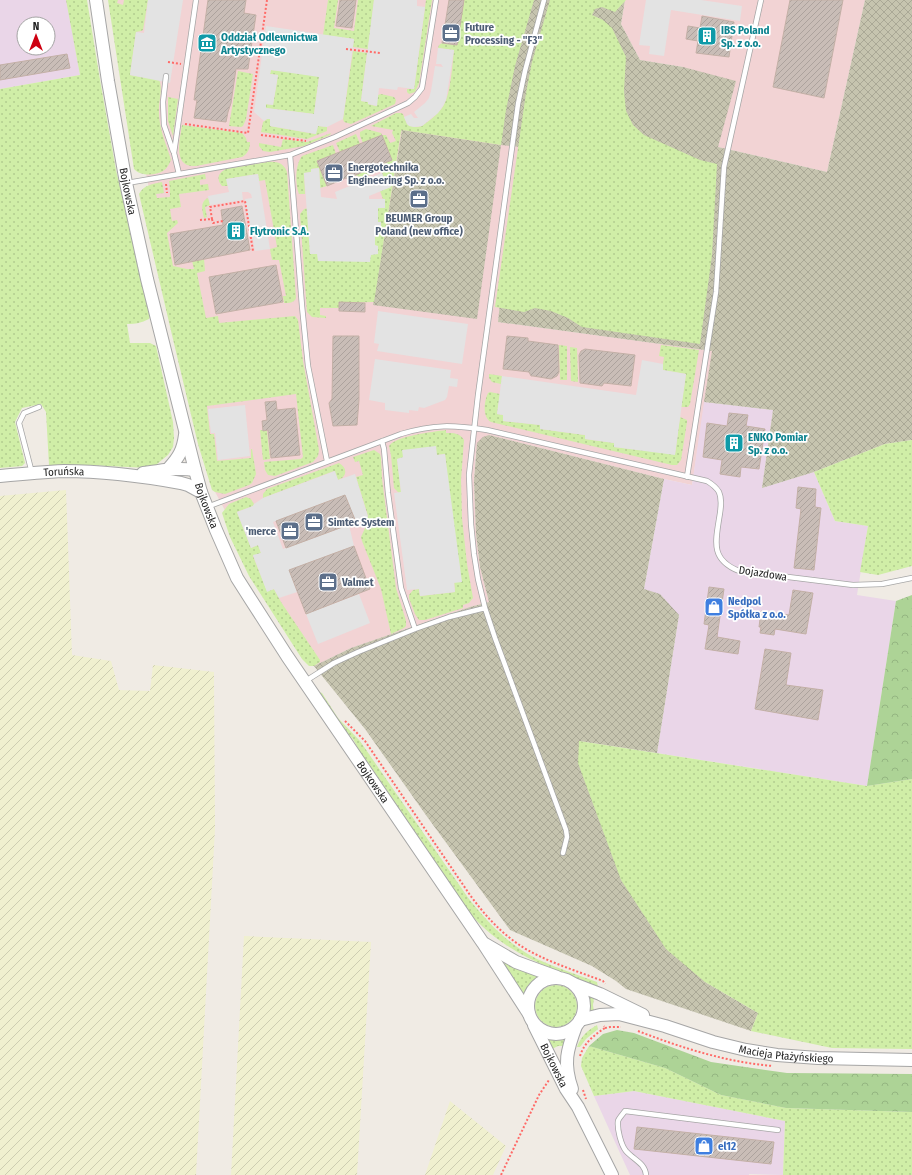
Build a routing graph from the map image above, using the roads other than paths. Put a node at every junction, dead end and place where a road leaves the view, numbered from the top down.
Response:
1 (96, 0) edge
2 (196, 0) edge
3 (436, 0) edge
4 (544, 0) edge
5 (761, 0) edge
6 (166, 76) dead end
7 (174, 153) junction
8 (290, 155) junction
9 (179, 174) junction
10 (126, 183) junction
11 (39, 407) dead end
12 (474, 428) junction
13 (185, 434) junction
14 (382, 441) junction
15 (327, 461) junction
16 (169, 468) junction
17 (195, 470) junction
18 (32, 473) junction
19 (128, 475) junction
20 (0, 476) edge
21 (687, 477) junction
22 (171, 481) junction
23 (201, 492) junction
24 (207, 507) junction
25 (912, 578) edge
26 (485, 608) junction
27 (415, 629) junction
28 (304, 682) junction
29 (563, 853) dead end
30 (483, 943) junction
31 (558, 978) junction
32 (573, 984) junction
33 (531, 1018) junction
34 (578, 1023) junction
35 (664, 1026) junction
36 (912, 1060) edge
37 (578, 1107) junction
38 (778, 1130) dead end
39 (612, 1175) edge
40 (646, 1175) edge

1 - 10 street, Bojkowska
2 - 7 lane
3 - 8 lane
4 - 12 lane
5 - 21 lane
6 - 7 lane
7 - 9 lane
8 - 9 lane
8 - 15 lane
9 - 10 lane
10 - 13 street, Bojkowska
11 - 18 lane
12 - 14 lane, Dojazdowa
12 - 21 lane, Dojazdowa
12 - 26 lane
13 - 16 street
13 - 17 street, Bojkowska
14 - 15 lane, Dojazdowa
14 - 27 lane
15 - 24 lane, Dojazdowa
16 - 17 street, Toruńska
16 - 19 street, Toruńska
17 - 22 street, Toruńska
17 - 23 street, Bojkowska
18 - 19 street, Toruńska
18 - 20 street, Toruńska
19 - 22 street, Toruńska
21 - 25 lane, Dojazdowa
22 - 23 street, Toruńska
23 - 24 street, Bojkowska
24 - 28 street, Bojkowska
26 - 27 lane
26 - 29 lane
27 - 28 lane
28 - 30 street, Bojkowska
30 - 31 street, Bojkowska
30 - 33 street, Bojkowska
31 - 32 street
31 - 33 street
32 - 34 street
32 - 35 street, Macieja Płażyńskiego
33 - 34 street
33 - 37 street, Bojkowska
34 - 35 street, Macieja Płażyńskiego
34 - 37 street, Bojkowska
35 - 36 street, Macieja Płażyńskiego
37 - 39 street, Bojkowska
38 - 40 lane

